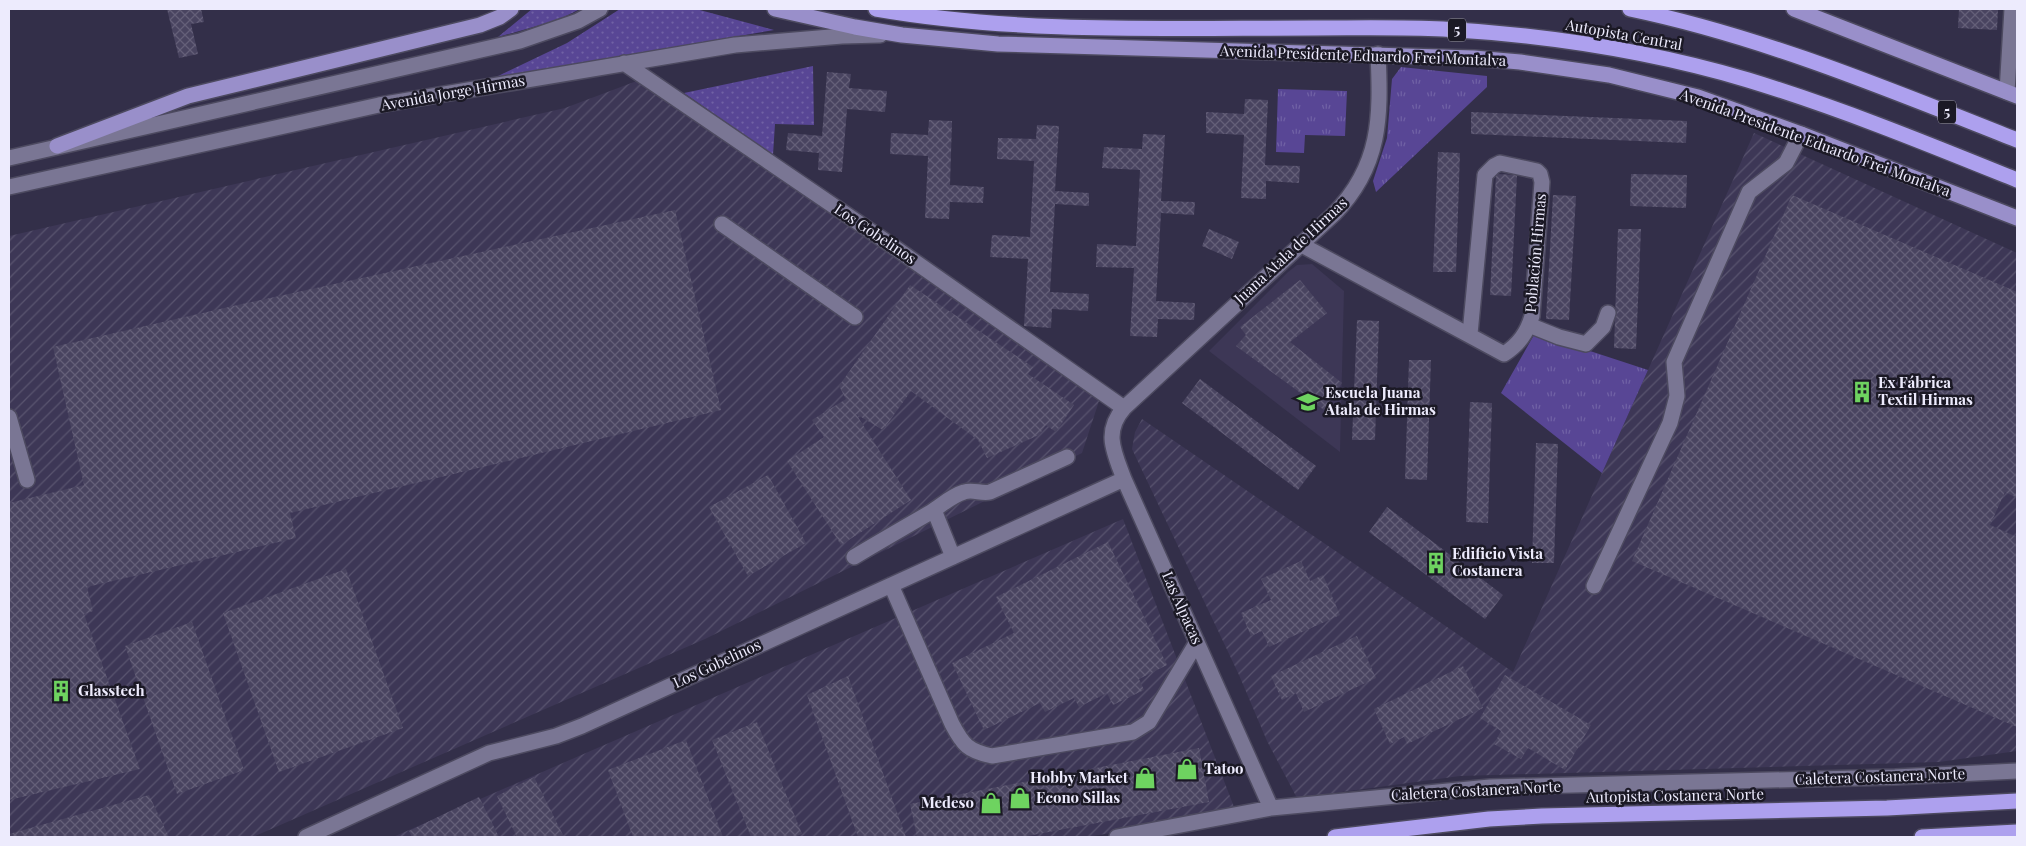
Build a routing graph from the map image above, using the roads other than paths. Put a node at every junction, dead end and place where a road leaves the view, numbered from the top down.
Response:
1 (511, 9) edge
2 (600, 9) edge
3 (775, 9) edge
4 (876, 9) edge
5 (1630, 9) edge
6 (1794, 9) edge
7 (2012, 9) edge
8 (902, 35) junction
9 (1378, 54) junction
10 (624, 63) junction
11 (2012, 94) edge
12 (1801, 134) junction
13 (2017, 140) edge
14 (57, 146) junction
15 (9, 158) edge
16 (2017, 180) edge
17 (9, 187) edge
18 (2017, 218) edge
19 (722, 224) dead end
20 (1300, 244) junction
21 (1608, 313) dead end
22 (855, 317) dead end
23 (1529, 325) junction
24 (1470, 334) junction
25 (1124, 408) junction
26 (9, 417) edge
27 (1066, 457) dead end
28 (1124, 478) junction
29 (27, 480) dead end
30 (934, 510) junction
31 (953, 557) junction
32 (854, 558) dead end
33 (891, 585) junction
34 (1594, 586) dead end
35 (1197, 642) junction
36 (2017, 770) edge
37 (2017, 801) edge
38 (1271, 808) junction
39 (2017, 832) edge
40 (306, 837) edge
41 (1118, 837) edge
42 (1335, 837) edge
43 (1922, 837) edge

1 - 14 main road
2 - 14 street
3 - 8 main road, Avenida Presidente Eduardo Frei Montalva
4 - 16 highway, Autopista Central / 5
5 - 13 highway, Autopista Central / 5
6 - 11 main road
7 - 11 street
8 - 9 main road, Avenida Presidente Eduardo Frei Montalva
8 - 10 street, Avenida Jorge Hirmas
9 - 12 main road, Avenida Presidente Eduardo Frei Montalva
9 - 20 street, Juana Atala de Hirmas
10 - 17 street, Avenida Jorge Hirmas
10 - 25 street, Los Gobelinos
12 - 18 main road, Avenida Presidente Eduardo Frei Montalva
12 - 34 street
14 - 15 street
19 - 22 street
20 - 24 street, Población Hirmas
20 - 25 street, Juana Atala de Hirmas
21 - 23 street
23 - 24 street, Población Hirmas
23 - 24 street, Población Hirmas
25 - 28 street, Las Alpacas
26 - 29 street
27 - 30 street
28 - 31 street, Los Gobelinos
28 - 35 street, Las Alpacas
30 - 31 street
30 - 32 street
31 - 33 street, Los Gobelinos
33 - 35 street
33 - 40 street, Los Gobelinos
35 - 38 street, Las Alpacas
36 - 38 street, Caletera Costanera Norte
37 - 42 highway, Autopista Costanera Norte
38 - 41 street, Caletera Costanera Norte
39 - 43 highway

